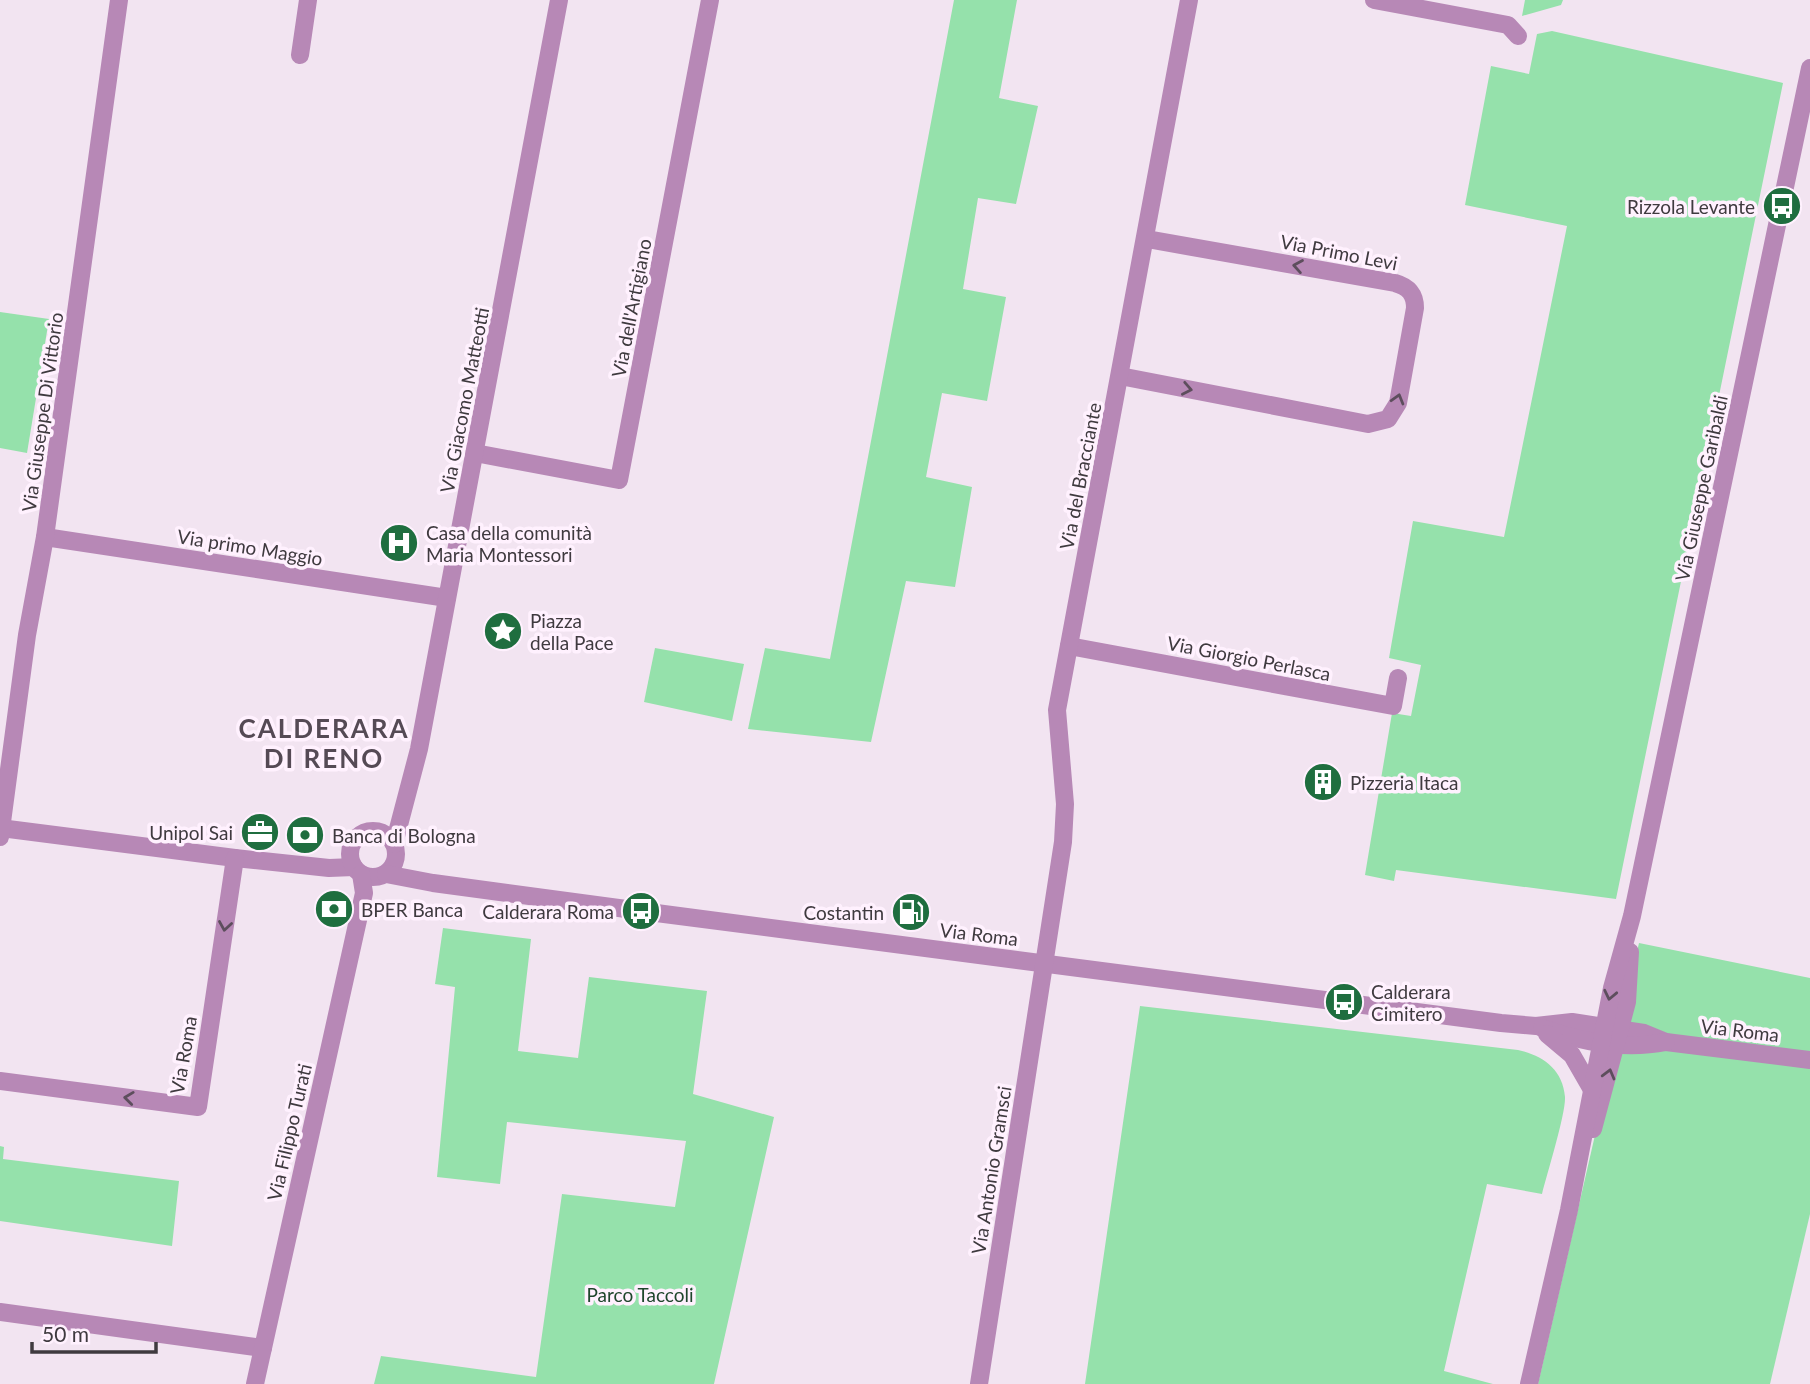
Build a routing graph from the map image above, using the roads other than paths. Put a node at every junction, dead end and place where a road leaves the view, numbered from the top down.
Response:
1 (119, 0) edge
2 (308, 0) edge
3 (559, 0) edge
4 (710, 0) edge
5 (1189, 0) edge
6 (1374, 0) edge
7 (1518, 36) dead end
8 (300, 55) dead end
9 (1810, 68) edge
10 (1147, 239) junction
11 (1120, 376) junction
12 (475, 453) junction
13 (45, 537) junction
14 (447, 598) junction
15 (1069, 646) junction
16 (1398, 678) dead end
17 (405, 806) junction
18 (0, 831) edge
19 (373, 831) junction
20 (395, 849) junction
21 (235, 858) junction
22 (365, 872) junction
23 (416, 880) junction
24 (1632, 916) junction
25 (1044, 963) junction
26 (1627, 1002) junction
27 (1536, 1026) junction
28 (1610, 1036) junction
29 (1666, 1042) junction
30 (1810, 1060) edge
31 (0, 1081) edge
32 (1591, 1088) junction
33 (1569, 1210) junction
34 (0, 1312) edge
35 (263, 1348) junction
36 (255, 1384) edge
37 (979, 1384) edge
38 (1529, 1384) edge

1 - 13 street, Via Giuseppe Di Vittorio
2 - 8 street
3 - 12 street, Via Giacomo Matteotti
4 - 12 street, Via dell'Artigiano
5 - 10 street, Via del Bracciante
6 - 7 street
9 - 24 street, Via Giuseppe Garibaldi
10 - 11 street, Via del Bracciante
11 -> 10 street, Via Primo Levi
11 - 15 street, Via del Bracciante
12 - 14 street, Via Giacomo Matteotti
13 - 14 street, Via primo Maggio
13 - 18 street, Via Giuseppe Di Vittorio
14 - 17 street, Via Giacomo Matteotti
15 - 16 street, Via Giorgio Perlasca
15 - 25 street, Via del Bracciante
17 - 19 street
17 - 20 street, Via Giacomo Matteotti
18 - 21 street
19 - 20 street
19 - 22 street
20 - 22 street, Via Filippo Turati
20 - 23 street
21 - 22 street
21 -> 31 street, Via Roma
22 - 23 street, Via Roma
22 - 35 street, Via Filippo Turati
23 - 25 street, Via Roma
24 - 26 street, Via Giuseppe Garibaldi
24 -> 28 street, Via Giuseppe Garibaldi
25 - 27 street, Via Roma
25 - 37 street, Via Antonio Gramsci
26 - 28 street, Via Giuseppe Garibaldi
26 - 29 street
27 - 28 street, Via Roma
27 - 32 street
28 - 29 street, Via Roma
28 - 32 street
33 -> 28 street
29 - 30 street, Via Roma
32 - 33 street
33 - 38 street
34 - 35 street
35 - 36 street, Via Filippo Turati

